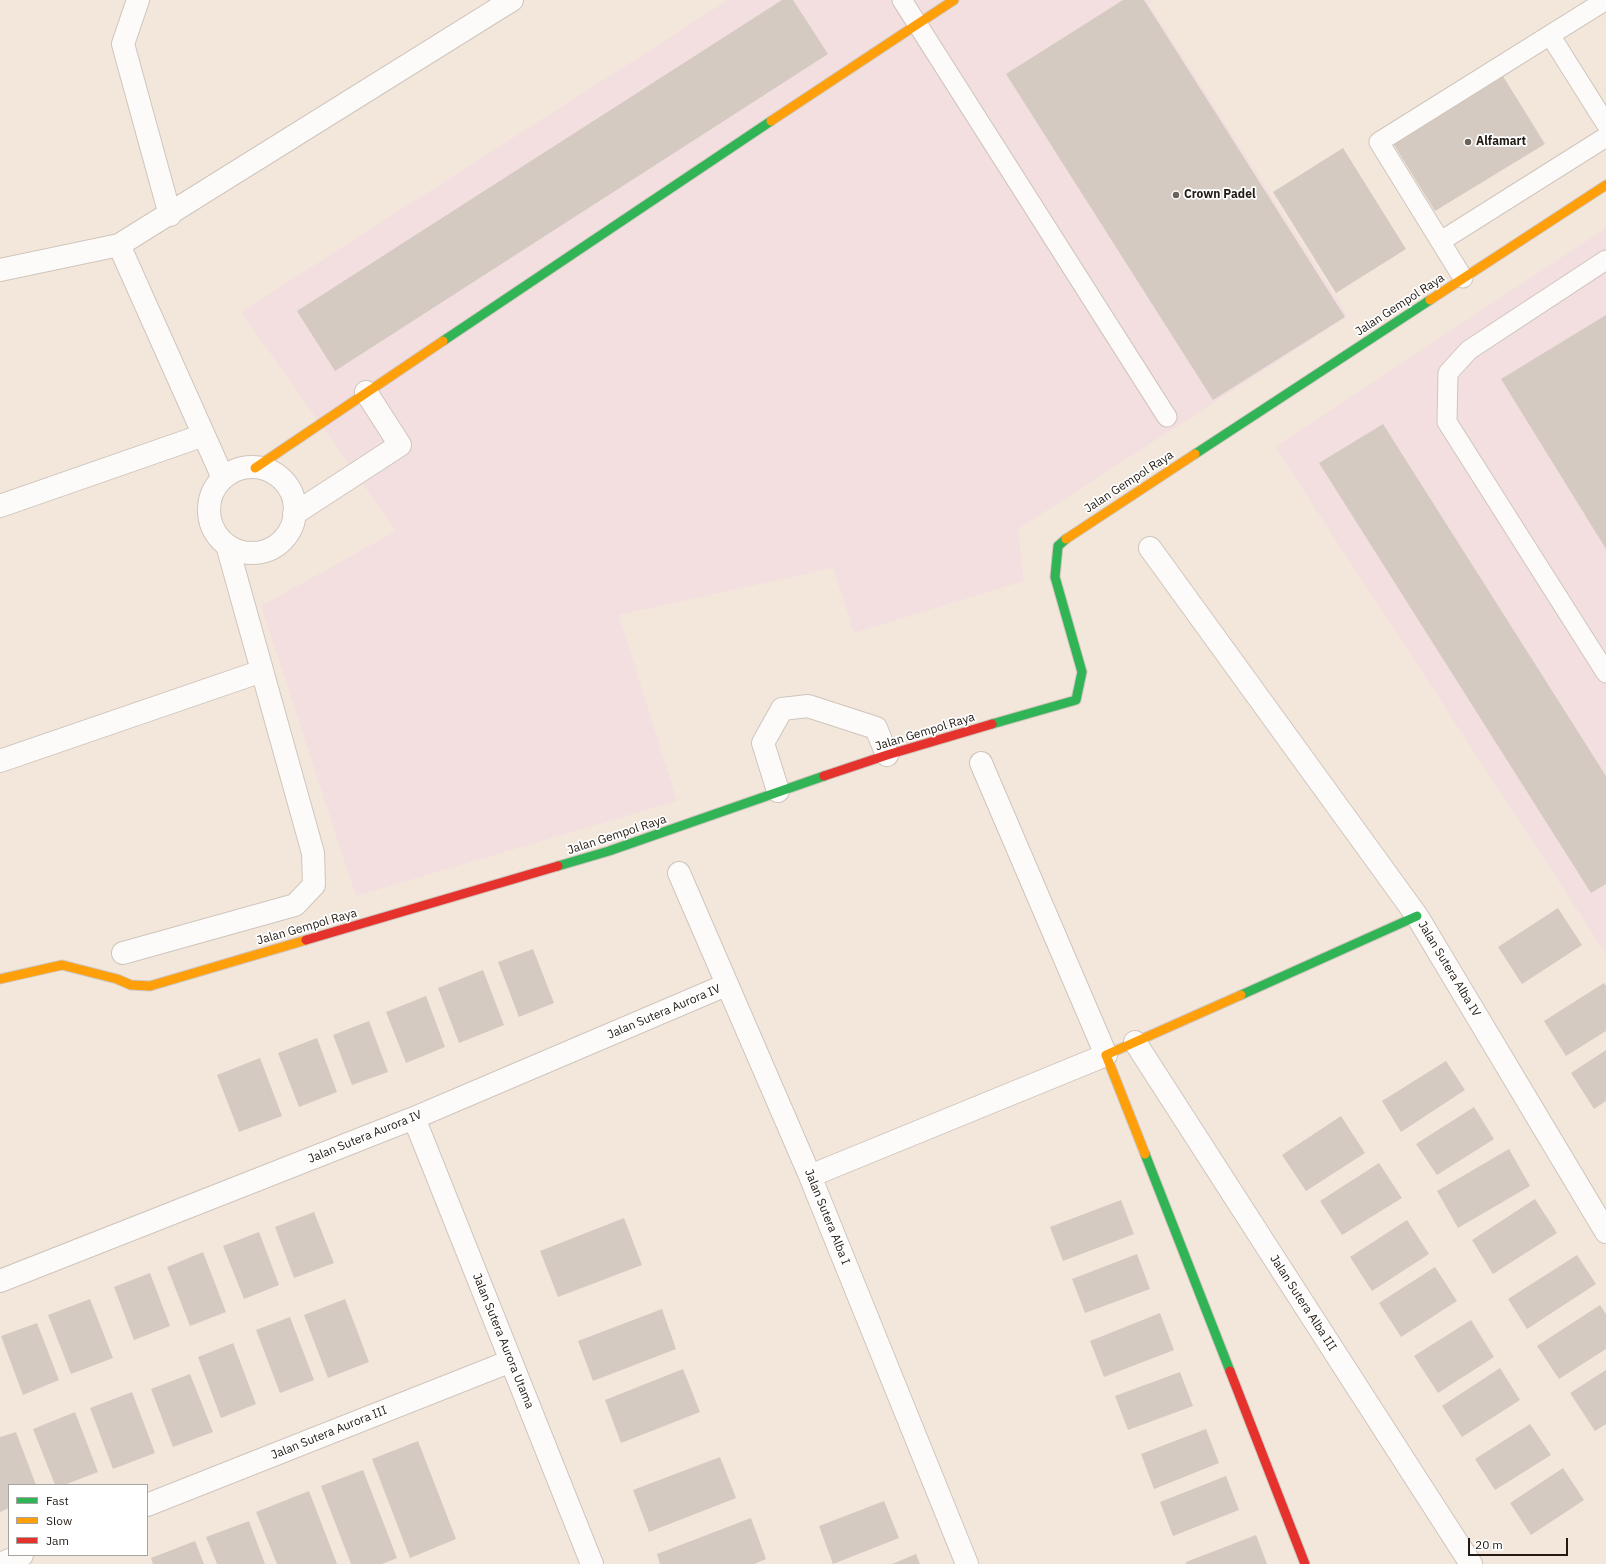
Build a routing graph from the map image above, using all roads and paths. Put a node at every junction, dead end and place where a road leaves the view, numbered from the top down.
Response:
1 (138, 0) edge
2 (512, 0) edge
3 (902, 0) edge
4 (954, 0) edge
5 (1606, 0) edge
6 (917, 23) junction
7 (1550, 35) junction
8 (1606, 124) edge
9 (1606, 137) edge
10 (1606, 185) edge
11 (170, 214) junction
12 (1440, 241) junction
13 (119, 245) junction
14 (1606, 260) edge
15 (0, 270) edge
16 (1463, 278) junction
17 (366, 392) junction
18 (1167, 417) dead end
19 (204, 435) junction
20 (255, 468) junction
21 (223, 478) junction
22 (0, 506) edge
23 (294, 514) junction
24 (227, 545) junction
25 (1150, 548) dead end
26 (262, 671) junction
27 (1606, 673) edge
28 (888, 756) junction
29 (0, 761) edge
30 (981, 763) dead end
31 (778, 791) junction
32 (679, 873) dead end
33 (1417, 916) junction
34 (123, 953) dead end
35 (0, 979) edge
36 (726, 986) junction
37 (1135, 1042) junction
38 (1106, 1055) junction
39 (414, 1118) junction
40 (810, 1176) junction
41 (1606, 1232) edge
42 (0, 1281) edge
43 (511, 1361) junction
44 (148, 1506) edge
45 (20, 1556) edge
46 (0, 1564) edge
47 (592, 1564) edge
48 (967, 1564) edge
49 (1305, 1564) edge
50 (1471, 1564) edge

1 - 11 street
2 - 11 street
3 - 6 lane
4 - 6 street
5 - 7 lane
6 - 17 street
6 - 18 lane
7 - 8 lane
7 - 12 lane
9 - 12 lane
10 - 16 street, Jalan Gempol Raya
11 - 13 street
12 - 16 lane
13 - 15 street
13 - 19 street
14 - 27 lane
16 - 28 street, Jalan Gempol Raya
17 - 20 street
17 - 23 street
19 - 21 street
19 - 22 street
20 - 21 street
20 - 23 street
21 - 24 street
23 - 24 street
24 - 26 street
25 - 33 street
26 - 29 street
26 - 34 street
28 - 31 street, Jalan Gempol Raya
28 - 31 street
30 - 38 street
31 - 35 street, Jalan Gempol Raya
32 - 36 street, Jalan Sutera Alba I
33 - 37 street, Jalan Sutera Alba IV
33 - 41 street, Jalan Sutera Alba IV
36 - 39 street, Jalan Sutera Aurora IV
36 - 40 street, Jalan Sutera Alba I
37 - 38 street, Jalan Sutera Alba IV
37 - 50 street, Jalan Sutera Alba III
38 - 40 street
38 - 49 street
39 - 42 street, Jalan Sutera Aurora IV
39 - 43 street, Jalan Sutera Aurora Utama
40 - 48 street, Jalan Sutera Alba I
43 - 44 street, Jalan Sutera Aurora III
43 - 47 street, Jalan Sutera Aurora Utama
45 - 46 street

